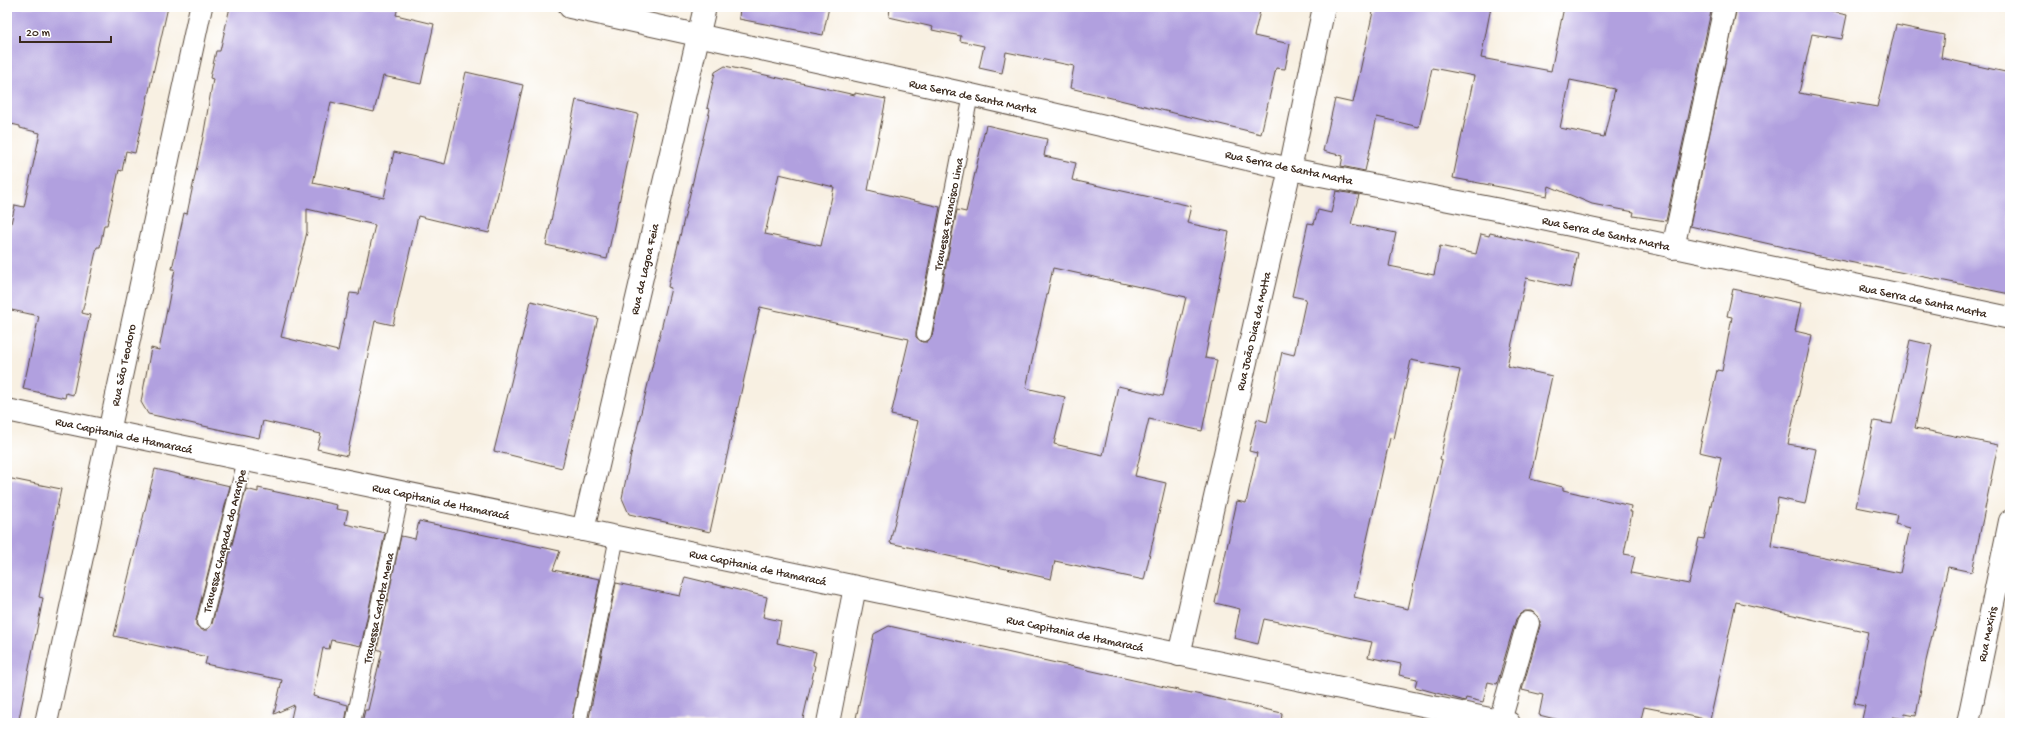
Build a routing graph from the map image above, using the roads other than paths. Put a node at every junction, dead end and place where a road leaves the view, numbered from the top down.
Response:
1 (201, 7) edge
2 (570, 7) edge
3 (705, 7) edge
4 (1324, 7) edge
5 (1725, 7) edge
6 (699, 36) junction
7 (971, 95) junction
8 (1290, 169) junction
9 (1673, 248) junction
10 (2010, 318) edge
11 (924, 334) dead end
12 (7, 410) edge
13 (108, 432) junction
14 (245, 460) junction
15 (402, 494) junction
16 (2010, 521) edge
17 (583, 530) junction
18 (617, 538) junction
19 (855, 587) junction
20 (204, 622) dead end
21 (1528, 623) dead end
22 (1179, 655) junction
23 (1505, 722) edge
24 (46, 723) edge
25 (353, 723) edge
26 (579, 723) edge
27 (828, 723) edge
28 (1968, 723) edge

1 - 13 street, Rua São Teodoro
2 - 6 street, Rua Serra de Santa Marta
3 - 6 street, Rua da Lagoa Feia
4 - 8 street, Rua João Dias da Motta
5 - 9 street
6 - 7 street, Rua Serra de Santa Marta
6 - 17 street, Rua da Lagoa Feia
7 - 8 street, Rua Serra de Santa Marta
7 - 11 lane, Travessa Francisco Lima
8 - 9 street, Rua Serra de Santa Marta
8 - 22 street, Rua João Dias da Motta
9 - 10 street, Rua Serra de Santa Marta
12 - 13 street, Rua Capitania de Itamaracá
13 - 14 street, Rua Capitania de Itamaracá
13 - 24 street, Rua São Teodoro
14 - 15 street, Rua Capitania de Itamaracá
14 - 20 lane, Travessa Chapada do Araripe
15 - 17 street, Rua Capitania de Itamaracá
15 - 25 lane, Travessa Carlota Mena
16 - 28 street, Rua Mexiris
17 - 18 street, Rua Capitania de Itamaracá
18 - 19 street, Rua Capitania de Itamaracá
18 - 26 lane
19 - 22 street, Rua Capitania de Itamaracá
19 - 27 street
21 - 23 street
22 - 23 street, Rua Capitania de Itamaracá

